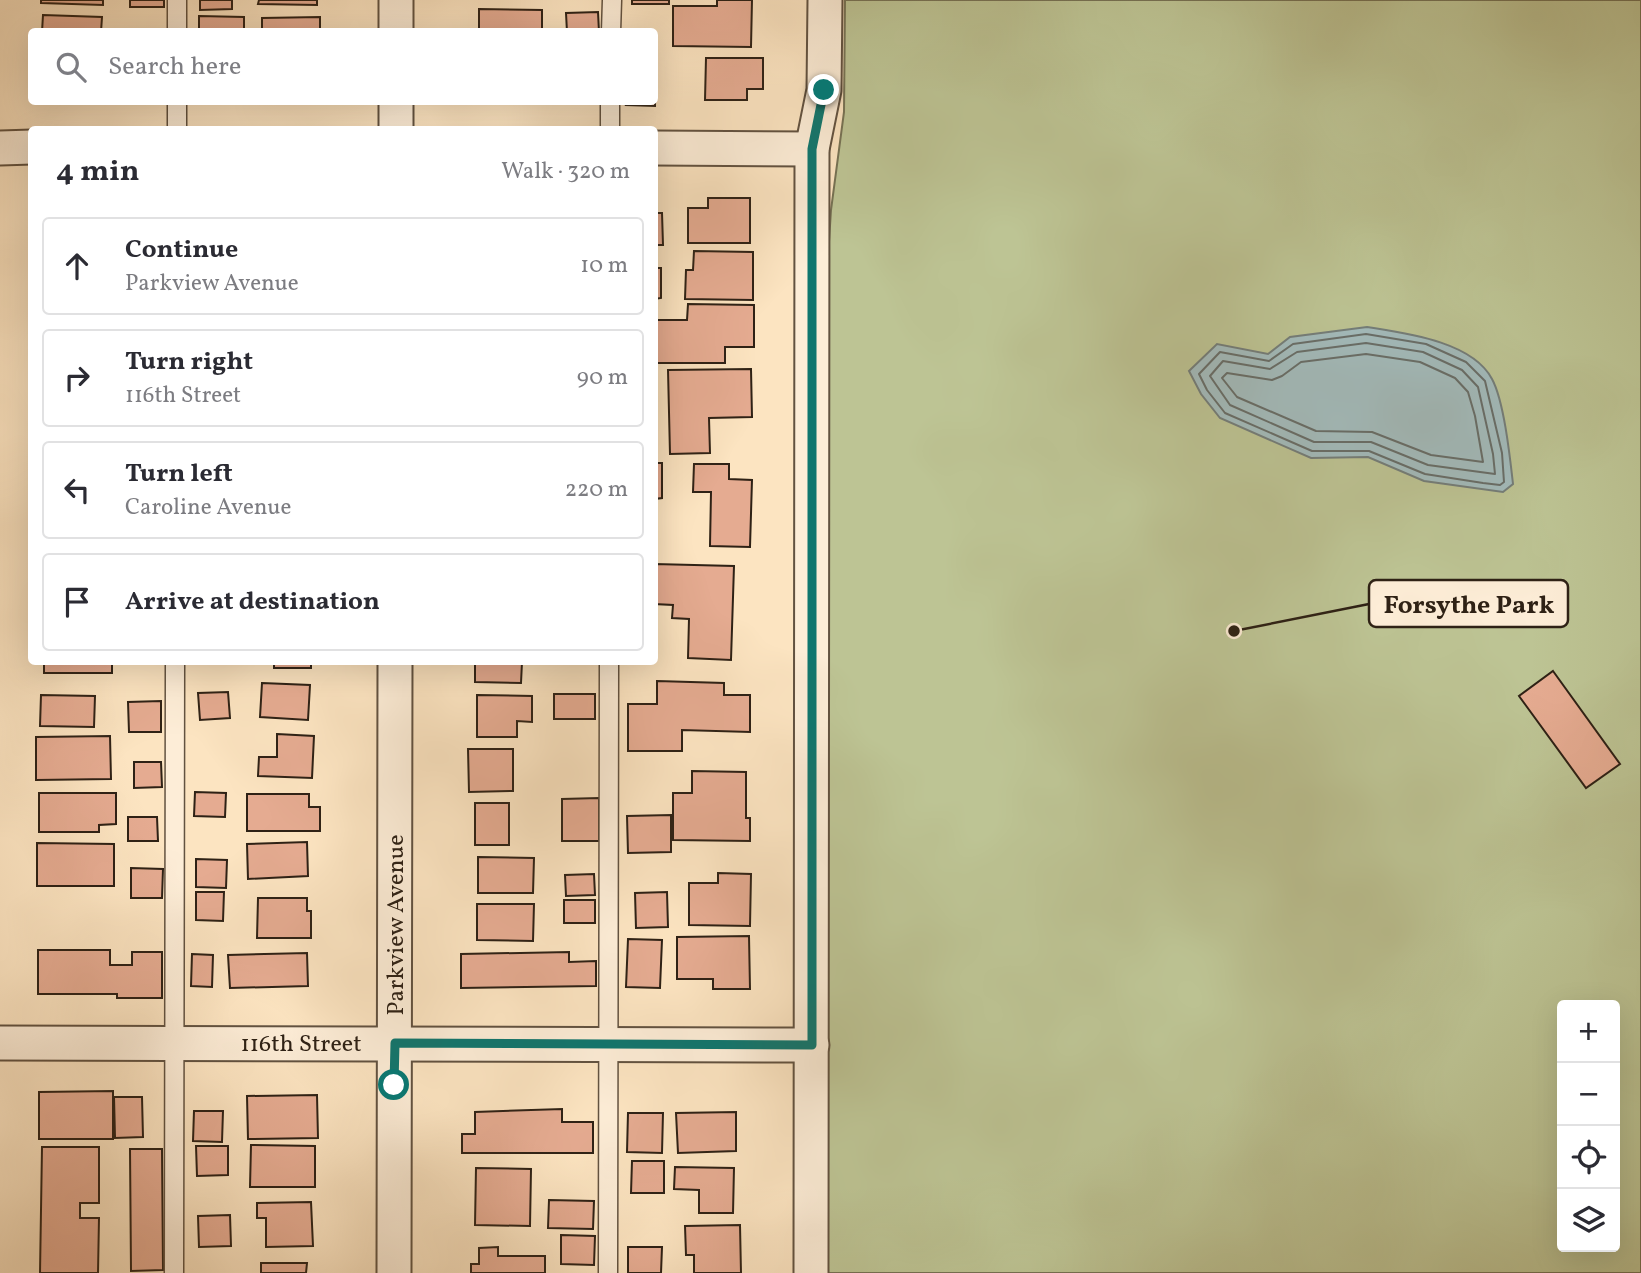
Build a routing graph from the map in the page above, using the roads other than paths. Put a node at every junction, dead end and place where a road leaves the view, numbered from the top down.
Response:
1 (177, 0) edge
2 (396, 0) edge
3 (612, 0) edge
4 (825, 0) edge
5 (177, 28) edge
6 (396, 28) edge
7 (611, 28) edge
8 (177, 105) edge
9 (396, 105) edge
10 (610, 105) edge
11 (177, 126) edge
12 (396, 126) edge
13 (610, 126) edge
14 (0, 148) edge
15 (28, 148) edge
16 (658, 148) edge
17 (812, 149) junction
18 (175, 665) edge
19 (395, 665) edge
20 (609, 665) edge
21 (0, 1043) edge
22 (174, 1043) junction
23 (395, 1043) junction
24 (608, 1045) junction
25 (812, 1045) junction
26 (174, 1273) edge
27 (394, 1273) edge
28 (608, 1273) edge
29 (810, 1273) edge

1 - 5 lane
2 - 6 street
3 - 7 lane
4 - 17 street
8 - 11 lane
9 - 12 street
10 - 13 lane
14 - 15 street
16 - 17 street
17 - 25 street
18 - 22 lane
19 - 23 street, Parkview Avenue
20 - 24 lane
21 - 22 street, 116th Street
22 - 23 street, 116th Street
22 - 26 lane
23 - 24 street, 116th Street
23 - 27 street, Parkview Avenue
24 - 25 street, 116th Street
24 - 28 lane
25 - 29 street

